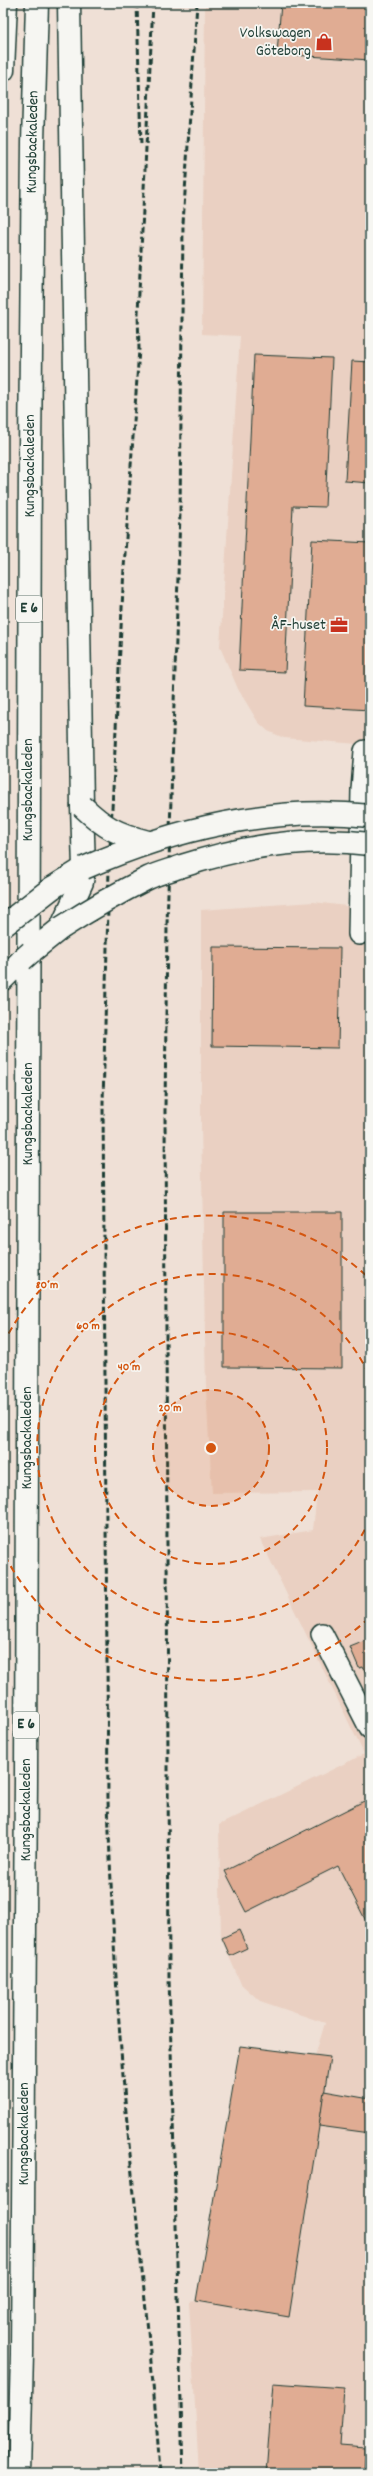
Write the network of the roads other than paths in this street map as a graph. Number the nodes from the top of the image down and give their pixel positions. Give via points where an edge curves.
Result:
1 (6, 3) edge
2 (37, 3) edge
3 (69, 3) edge
4 (3, 70) edge
5 (363, 750) edge
6 (82, 806) junction
7 (370, 816) edge
8 (148, 842) junction
9 (370, 844) edge
10 (84, 868) junction
11 (6, 921) edge
12 (61, 928) junction
13 (359, 934) dead end
14 (13, 960) edge
15 (3, 979) edge
16 (322, 1634) dead end
17 (370, 1728) edge
18 (19, 2473) edge

1 - 4 main road
2 - 18 main road, Kungsbackaleden / E 6 via 33,142 29,627 23,2225
3 - 6 main road
5 - 13 street
6 - 8 main road, bridge via 100,824
6 - 10 main road
7 - 8 main road, bridge via 299,815 251,819 178,833
8 - 10 main road, bridge
9 - 12 main road, bridge via 300,841 257,846 203,860 149,878 95,906
10 - 11 main road, bridge
10 - 12 main road via 82,882
12 - 14 main road, bridge
14 - 15 main road
16 - 17 street

